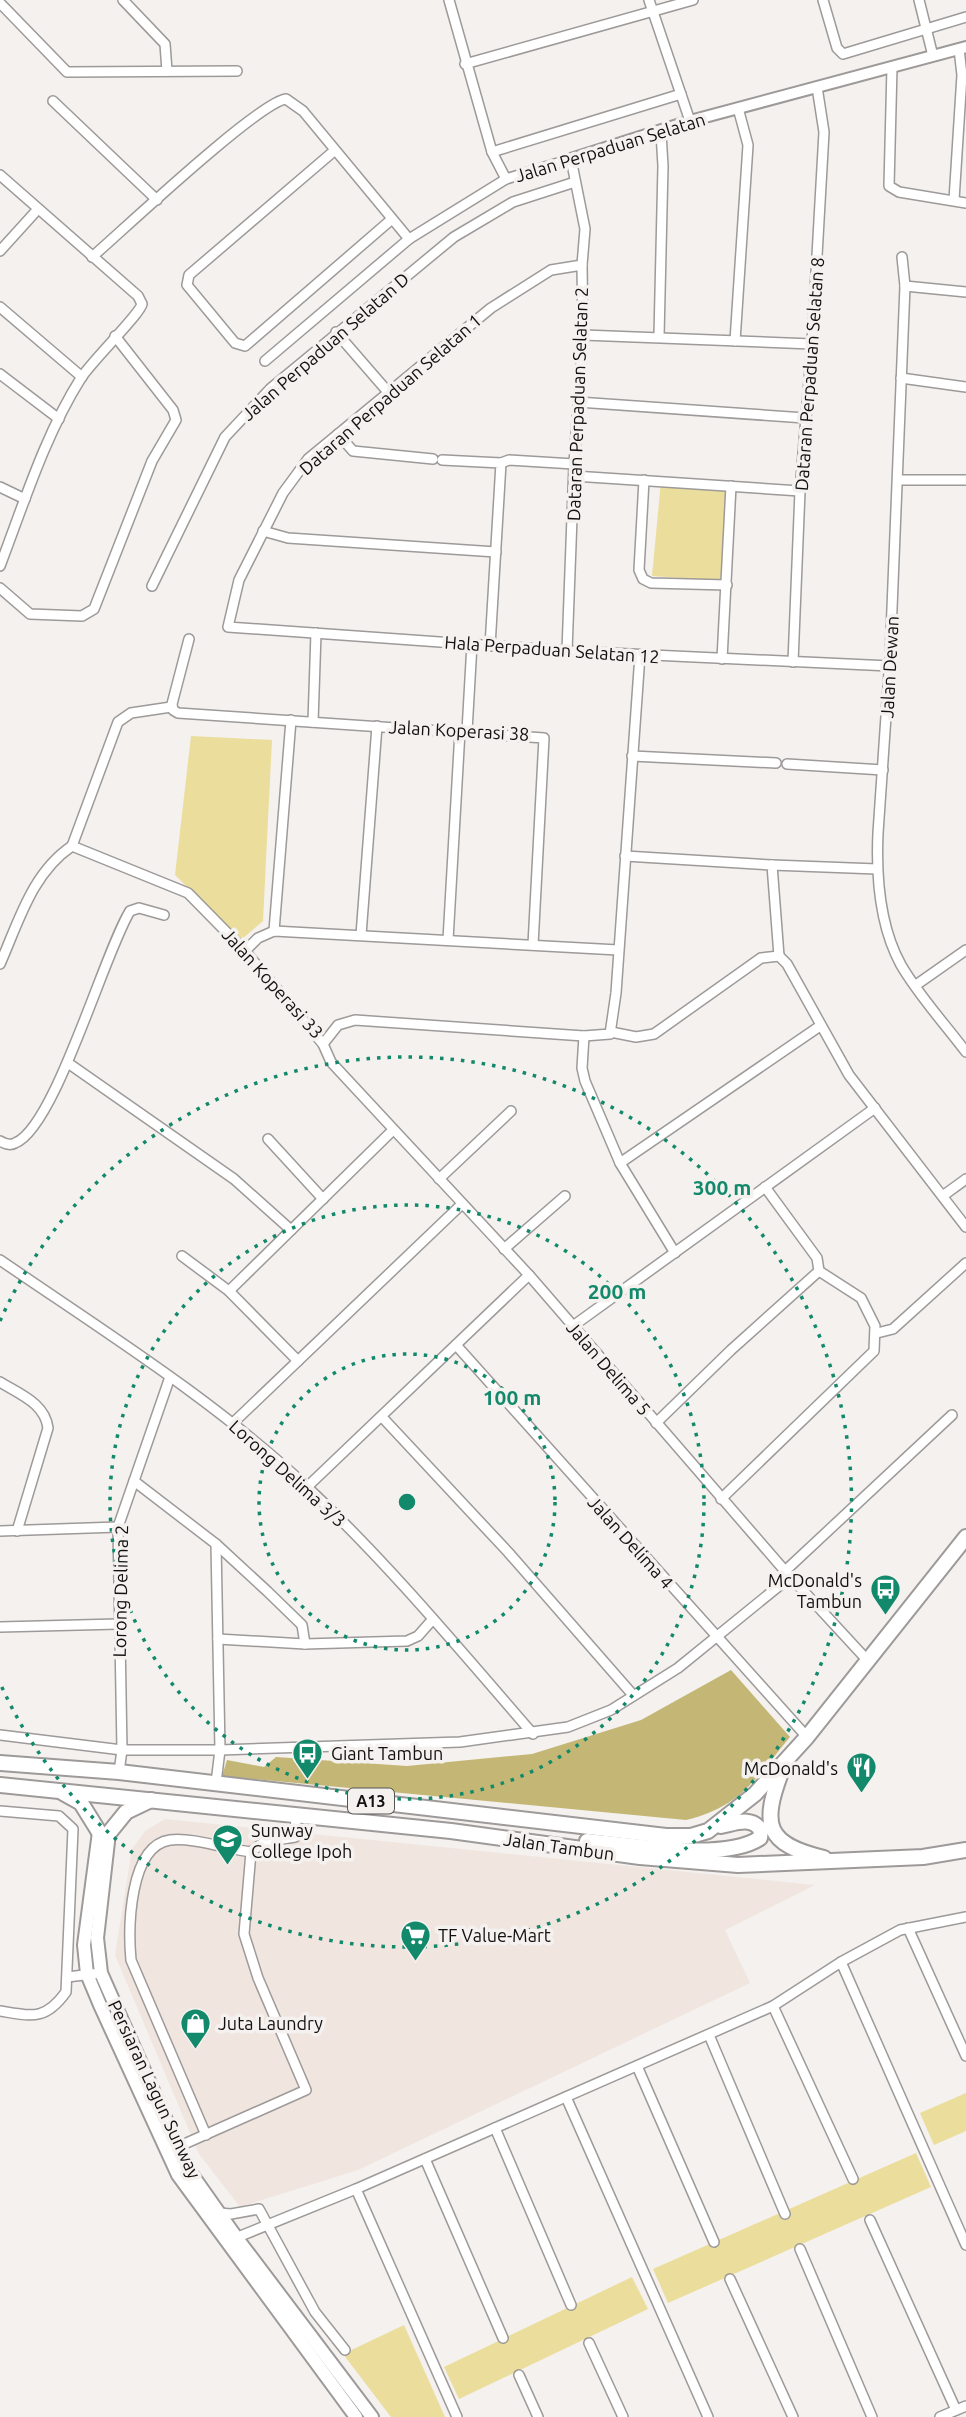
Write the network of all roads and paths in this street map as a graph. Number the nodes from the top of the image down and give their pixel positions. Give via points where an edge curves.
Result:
1 (122, 0) edge
2 (449, 0) edge
3 (649, 0) edge
4 (693, 0) edge
5 (823, 0) edge
6 (919, 0) edge
7 (0, 3) edge
8 (653, 13) junction
9 (966, 17) edge
10 (927, 29) junction
11 (963, 48) edge
12 (933, 56) junction
13 (465, 64) junction
14 (892, 67) junction
15 (167, 71) junction
16 (237, 71) dead end
17 (817, 87) junction
18 (681, 94) junction
19 (53, 101) dead end
20 (738, 108) junction
21 (690, 121) junction
22 (661, 133) junction
23 (334, 150) junction
24 (492, 152) junction
25 (571, 159) junction
26 (0, 176) edge
27 (506, 179) junction
28 (575, 182) junction
29 (157, 200) junction
30 (954, 201) junction
31 (966, 203) edge
32 (38, 209) junction
33 (392, 219) junction
34 (409, 239) junction
35 (0, 251) edge
36 (92, 257) junction
37 (902, 257) dead end
38 (582, 265) junction
39 (905, 286) junction
40 (966, 292) edge
41 (0, 307) edge
42 (336, 332) junction
43 (583, 335) junction
44 (659, 335) junction
45 (115, 336) junction
46 (735, 341) junction
47 (813, 344) junction
48 (265, 360) dead end
49 (0, 374) edge
50 (82, 377) junction
51 (901, 378) junction
52 (966, 387) edge
53 (388, 392) junction
54 (578, 402) junction
55 (806, 418) junction
56 (59, 419) junction
57 (338, 434) junction
58 (501, 463) junction
59 (574, 464) junction
60 (574, 476) junction
61 (644, 480) junction
62 (898, 480) junction
63 (966, 480) edge
64 (731, 486) junction
65 (0, 487) edge
66 (800, 491) junction
67 (25, 499) junction
68 (263, 531) junction
69 (496, 552) junction
70 (0, 566) edge
71 (727, 585) junction
72 (152, 586) dead end
73 (0, 589) edge
74 (229, 612) joint
75 (316, 633) junction
76 (189, 639) dead end
77 (472, 645) junction
78 (490, 646) junction
79 (567, 651) junction
80 (639, 655) junction
81 (722, 659) junction
82 (793, 662) junction
83 (890, 666) junction
84 (172, 707) junction
85 (291, 720) junction
86 (313, 722) junction
87 (377, 726) junction
88 (463, 731) junction
89 (632, 756) junction
90 (776, 763) dead end
91 (787, 764) dead end
92 (883, 770) junction
93 (72, 846) junction
94 (625, 856) junction
95 (772, 865) junction
96 (877, 869) junction
97 (164, 915) dead end
98 (274, 931) junction
99 (361, 935) junction
100 (448, 940) junction
101 (533, 945) junction
102 (618, 950) junction
103 (966, 950) edge
104 (245, 951) junction
105 (779, 956) junction
106 (0, 964) edge
107 (916, 985) junction
108 (820, 1026) junction
109 (611, 1032) junction
110 (584, 1036) junction
111 (324, 1044) junction
112 (966, 1052) edge
113 (68, 1063) junction
114 (875, 1108) junction
115 (511, 1111) dead end
116 (393, 1130) junction
117 (268, 1139) dead end
118 (0, 1141) edge
119 (620, 1163) junction
120 (439, 1179) junction
121 (966, 1179) edge
122 (765, 1187) junction
123 (944, 1195) junction
124 (565, 1196) dead end
125 (323, 1199) junction
126 (462, 1204) junction
127 (966, 1227) edge
128 (291, 1230) junction
129 (504, 1249) junction
130 (675, 1253) junction
131 (182, 1256) dead end
132 (0, 1260) edge
133 (966, 1263) edge
134 (819, 1271) junction
135 (528, 1275) junction
136 (229, 1291) junction
137 (573, 1326) junction
138 (877, 1333) junction
139 (456, 1345) junction
140 (299, 1362) junction
141 (170, 1377) junction
142 (0, 1382) edge
143 (952, 1415) dead end
144 (382, 1417) junction
145 (233, 1423) junction
146 (656, 1423) junction
147 (134, 1481) junction
148 (307, 1487) junction
149 (722, 1499) junction
150 (118, 1527) junction
151 (0, 1531) edge
152 (17, 1531) junction
153 (966, 1537) edge
154 (216, 1544) junction
155 (787, 1574) junction
156 (433, 1619) junction
157 (118, 1624) junction
158 (0, 1627) edge
159 (218, 1639) junction
160 (717, 1639) junction
161 (304, 1644) junction
162 (868, 1661) junction
163 (633, 1695) junction
164 (533, 1734) junction
165 (0, 1735) edge
166 (809, 1735) junction
167 (122, 1750) junction
168 (220, 1750) junction
169 (0, 1763) edge
170 (783, 1766) junction
171 (119, 1772) junction
172 (216, 1783) junction
173 (0, 1785) edge
174 (55, 1789) junction
175 (152, 1799) junction
176 (0, 1811) edge
177 (296, 1814) junction
178 (717, 1827) junction
179 (104, 1833) junction
180 (534, 1843) junction
181 (966, 1850) edge
182 (251, 1852) junction
183 (835, 1861) junction
184 (966, 1917) edge
185 (908, 1928) junction
186 (841, 1962) junction
187 (101, 1973) junction
188 (87, 1974) junction
189 (67, 1977) junction
190 (773, 2006) junction
191 (0, 2011) edge
192 (709, 2035) junction
193 (966, 2056) edge
194 (637, 2066) junction
195 (566, 2097) junction
196 (495, 2128) junction
197 (206, 2135) junction
198 (178, 2147) junction
199 (165, 2152) junction
200 (425, 2159) junction
201 (853, 2179) dead end
202 (356, 2189) junction
203 (219, 2213) junction
204 (785, 2214) dead end
205 (870, 2220) dead end
206 (270, 2223) junction
207 (231, 2241) junction
208 (714, 2242) dead end
209 (966, 2245) edge
210 (800, 2249) dead end
211 (730, 2279) dead end
212 (571, 2305) dead end
213 (503, 2338) dead end
214 (589, 2343) dead end
215 (345, 2350) dead end
216 (519, 2375) dead end
217 (966, 2406) edge
218 (956, 2410) junction
219 (356, 2417) edge
220 (372, 2417) edge
221 (457, 2417) edge
222 (538, 2417) edge
223 (623, 2417) edge
224 (708, 2417) edge
225 (793, 2417) edge
226 (872, 2417) edge
227 (940, 2417) edge

1 - 15 street via 165,44
2 - 13 street
3 - 8 street
4 - 8 street
5 - 10 street via 836,48 843,54
6 - 10 street
7 - 15 street via 67,72
8 - 13 street
8 - 18 street
9 - 10 street
10 - 12 street
11 - 12 street, Jalan Perpaduan Selatan
11 - 30 street
12 - 14 street, Jalan Perpaduan Selatan
13 - 24 street
14 - 17 street, Jalan Perpaduan Selatan
14 - 30 street via 888,183 899,192
15 - 16 street
17 - 20 street, Jalan Perpaduan Selatan
17 - 47 street, Dataran Perpaduan Selatan 8 via 824,132
18 - 21 street
18 - 24 street
19 - 29 street
20 - 21 street, Jalan Perpaduan Selatan
20 - 46 street via 748,145
21 - 22 street, Jalan Perpaduan Selatan
22 - 25 street, Jalan Perpaduan Selatan
22 - 44 street
23 - 29 street via 297,104 281,100 234,133
23 - 33 street
23 - 33 street via 189,275 187,285 240,346
24 - 27 street
25 - 27 street, Jalan Perpaduan Selatan
25 - 28 street, Dataran Perpaduan Selatan 2
26 - 32 street
27 - 34 street, Jalan Perpaduan Selatan
28 - 38 street, Dataran Perpaduan Selatan 2 via 585,218
28 - 42 street, Jalan Perpaduan Selatan D via 513,202 474,224
29 - 36 street
30 - 31 street
32 - 35 street
32 - 36 street
33 - 34 street
34 - 48 street, Jalan Perpaduan Selatan
36 - 45 street via 142,304 139,313
37 - 39 street, Jalan Dewan
38 - 43 street, Dataran Perpaduan Selatan 2
38 - 53 street, Dataran Perpaduan Selatan 1 via 551,270 491,308
39 - 40 street
39 - 51 street, Jalan Dewan
41 - 50 street
42 - 53 street
42 - 72 street, Jalan Perpaduan Selatan D via 270,389 225,437
43 - 44 street
43 - 54 street, Dataran Perpaduan Selatan 2
44 - 46 street
45 - 50 street
45 - 73 street via 176,420 152,461 92,612 82,616 30,614
46 - 47 street
47 - 55 street, Dataran Perpaduan Selatan 8
49 - 56 street
50 - 56 street
51 - 52 street
51 - 62 street, Jalan Dewan
53 - 57 street, Dataran Perpaduan Selatan 1
54 - 55 street
54 - 59 street, Dataran Perpaduan Selatan 2
55 - 66 street, Dataran Perpaduan Selatan 8
56 - 67 street
57 - 58 street via 353,451
57 - 68 street, Dataran Perpaduan Selatan 1 via 295,475
58 - 59 street
58 - 69 street
59 - 60 street, Dataran Perpaduan Selatan 2
60 - 61 street
60 - 79 street, Dataran Perpaduan Selatan 2
61 - 64 street
61 - 71 street via 639,570 643,579
62 - 63 street
62 - 83 street, Jalan Dewan
64 - 66 street
64 - 71 street
65 - 67 street
66 - 82 street, Dataran Perpaduan Selatan 8
67 - 70 street
68 - 69 street via 288,538
68 - 74 street, Dataran Perpaduan Selatan 1
69 - 78 street
71 - 81 street
74 - 75 street, Hala Perpaduan Selatan 12 via 228,627
75 - 77 street, Hala Perpaduan Selatan 12
75 - 86 street
76 - 84 street
77 - 78 street, Hala Perpaduan Selatan 12
77 - 88 street
78 - 79 street, Hala Perpaduan Selatan 12
79 - 80 street, Hala Perpaduan Selatan 12
80 - 81 street, Hala Perpaduan Selatan 12
80 - 89 street
81 - 82 street, Hala Perpaduan Selatan 12
82 - 83 street, Hala Perpaduan Selatan 12
83 - 92 street, Jalan Dewan
84 - 85 street, Jalan Koperasi 38 via 183,713
84 - 93 street via 131,713 118,722
85 - 86 street, Jalan Koperasi 38
85 - 98 street
86 - 87 street, Jalan Koperasi 38
87 - 88 street, Jalan Koperasi 38
87 - 99 street
88 - 100 street
88 - 101 street, Jalan Koperasi 38 via 539,735 546,740
89 - 90 street
89 - 94 street
91 - 92 street
92 - 96 street, Jalan Dewan
93 - 104 street, Jalan Koperasi 33 via 188,893
93 - 106 street via 41,874
94 - 95 street
94 - 102 street
95 - 96 street
95 - 105 street
96 - 107 street, Jalan Dewan via 890,937 901,965
97 - 113 street via 139,908 130,911
98 - 99 street
98 - 104 street
99 - 100 street
100 - 101 street
101 - 102 street
102 - 109 street
103 - 107 street
104 - 111 street, Jalan Koperasi 33
105 - 108 street
105 - 109 street, Jalan Koperasi 33 via 761,958 654,1034 636,1037
107 - 112 street, Jalan Dewan
108 - 114 street
108 - 119 street
109 - 110 street, Jalan Koperasi 33
110 - 111 street, Jalan Koperasi 33 via 360,1020 338,1025
110 - 119 street via 585,1082
111 - 116 street, Jalan Delima 5 via 331,1062
113 - 118 street via 28,1133 13,1144
113 - 128 street via 234,1179
114 - 122 street
114 - 123 street
115 - 120 street
116 - 120 street, Jalan Delima 5
116 - 125 street
117 - 125 street
119 - 130 street
120 - 126 street, Jalan Delima 5
121 - 123 street
122 - 130 street
122 - 134 street via 817,1258
123 - 127 street
124 - 129 street
125 - 128 street
126 - 129 street, Jalan Delima 5
126 - 140 street
128 - 136 street
129 - 135 street, Jalan Delima 5
130 - 137 street
131 - 136 street
132 - 141 street, Lorong Delima 3/3
133 - 138 street via 893,1329
134 - 138 street via 861,1298
134 - 146 street
135 - 137 street, Jalan Delima 5
135 - 139 street
136 - 140 street
137 - 146 street, Jalan Delima 5
138 - 149 street via 870,1357
139 - 144 street
139 - 160 street, Jalan Delima 4
140 - 145 street
141 - 145 street, Lorong Delima 3/3
141 - 147 street, Lorong Delima 2
142 - 152 street via 33,1402 48,1428
143 - 155 street
144 - 148 street
144 - 163 street
145 - 148 street, Lorong Delima 3/3
146 - 149 street, Jalan Delima 5
147 - 150 street, Lorong Delima 2
147 - 154 street
148 - 156 street, Lorong Delima 3/3
149 - 155 street, Jalan Delima 5
150 - 152 street
150 - 157 street, Lorong Delima 2
151 - 152 street
153 - 162 main road
154 - 159 street
154 - 161 street via 302,1625
155 - 160 street
155 - 162 street, Jalan Delima 5
156 - 161 street via 407,1642
156 - 164 street, Lorong Delima 3/3
157 - 158 street
157 - 167 street, Lorong Delima 2
159 - 161 street
159 - 168 street
160 - 163 street
160 - 166 street, Jalan Delima 4
162 - 166 main road
163 - 164 street via 595,1719
164 - 168 street via 460,1742
165 - 167 street
166 - 170 main road
167 - 168 street
167 - 171 street, Lorong Delima 2
168 - 172 street
169 - 171 main road, Jalan Tambun / A13
170 - 178 main road
170 - 183 main road via 769,1807 774,1830 789,1847
171 - 172 main road, Jalan Tambun / A13
172 - 178 main road, Jalan Tambun / A13 via 636,1833 691,1836
173 - 174 main road
174 - 175 main road, Jalan Tambun
174 - 179 main road via 81,1803
175 - 177 main road, Jalan Tambun / A13
175 - 179 main road via 126,1812
176 - 189 street via 59,1816 73,1829
177 - 180 main road, Jalan Tambun / A13
177 - 182 street via 295,1837 264,1842
178 - 180 main road, Jalan Tambun via 747,1821 757,1824 760,1838 734,1849 711,1851 575,1840
179 - 187 main road, Persiaran Lagun Sunway via 97,1938
179 - 188 main road, Persiaran Lagun Sunway via 84,1945
180 - 183 main road, Jalan Tambun / A13 via 738,1865
181 - 183 main road, Jalan Tambun / A13
182 - 197 street via 244,1934 306,2090
182 - 197 street via 170,1840 156,1844 138,1869 131,1960
184 - 185 street
185 - 186 street
185 - 193 street
186 - 190 street
186 - 209 street
187 - 188 street
187 - 198 main road, Persiaran Lagun Sunway
188 - 189 street
188 - 199 main road, Persiaran Lagun Sunway
189 - 191 street via 66,1992 54,2009 35,2016
190 - 192 street
190 - 201 street
192 - 194 street
192 - 204 street
194 - 195 street
194 - 208 street
195 - 196 street
195 - 224 street
196 - 200 street
196 - 212 street
197 - 198 street
198 - 199 street
198 - 203 main road, Persiaran Lagun Sunway
199 - 207 main road, Persiaran Lagun Sunway
200 - 202 street
200 - 213 street
202 - 206 street
202 - 221 street
203 - 206 street via 257,2207
203 - 207 main road, Persiaran Lagun Sunway
205 - 218 street
206 - 207 street
206 - 215 street via 315,2312
207 - 219 main road, Persiaran Lagun Sunway
207 - 220 main road, Persiaran Lagun Sunway
210 - 226 street
211 - 225 street
214 - 223 street
216 - 222 street
217 - 218 street
218 - 227 street

